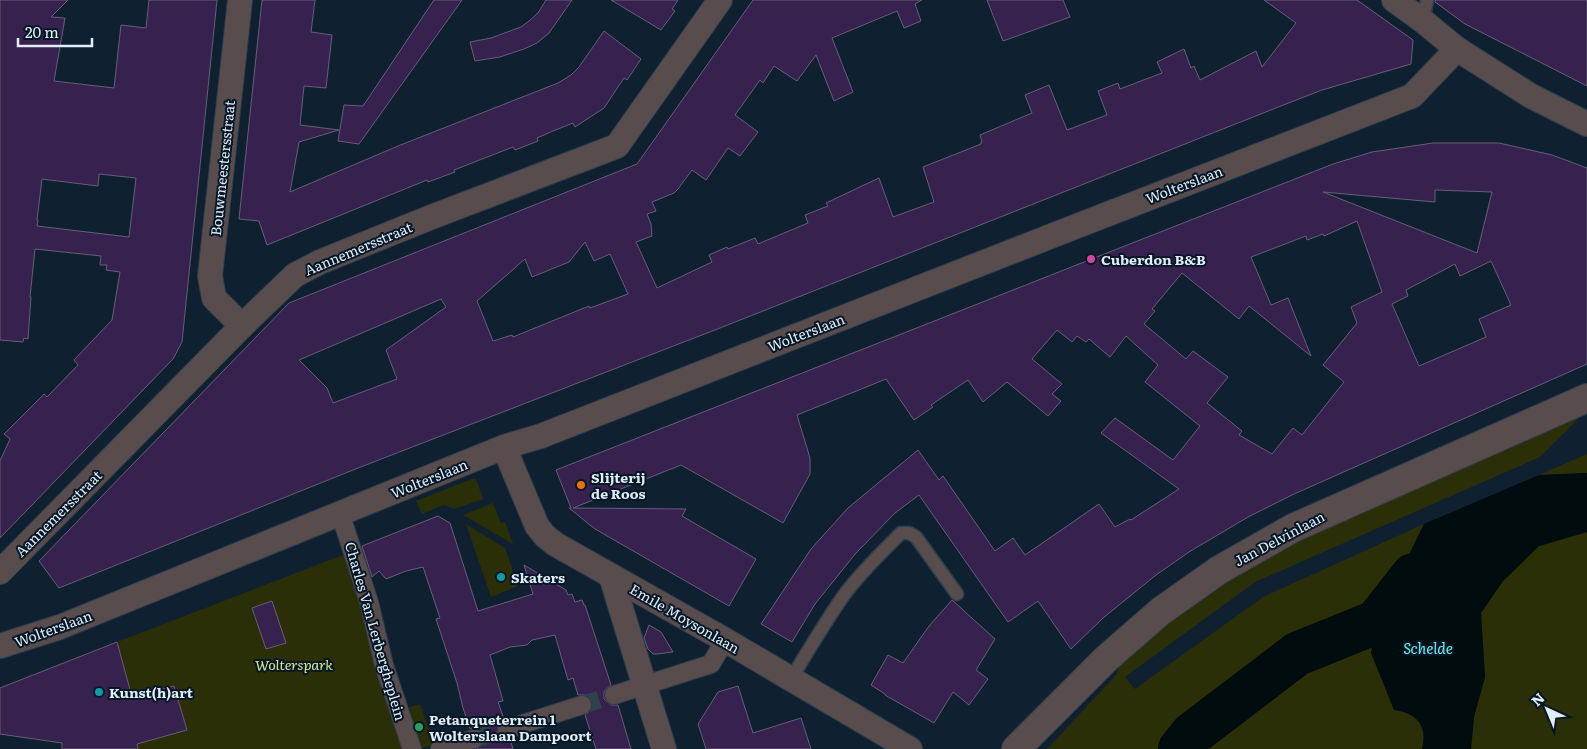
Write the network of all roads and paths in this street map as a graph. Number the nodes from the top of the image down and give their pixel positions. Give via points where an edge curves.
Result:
1 (240, 0) edge
2 (720, 0) edge
3 (1394, 0) edge
4 (1425, 10) edge
5 (1457, 49) junction
6 (1587, 124) edge
7 (242, 326) junction
8 (1587, 398) edge
9 (504, 448) junction
10 (340, 513) junction
11 (0, 572) edge
12 (611, 576) junction
13 (957, 594) dead end
14 (725, 640) junction
15 (0, 646) edge
16 (791, 679) junction
17 (644, 685) junction
18 (614, 695) tunnel mouth
19 (582, 705) tunnel mouth
20 (507, 729) tunnel mouth
21 (474, 739) tunnel mouth
22 (412, 749) edge
23 (440, 749) edge
24 (664, 749) edge
25 (910, 749) edge
26 (1016, 749) edge

1 - 7 street, Bouwmeestersstraat via 210,276 214,298
2 - 7 street, Aannemersstraat via 617,146 320,262 295,275
3 - 4 street
4 - 5 street
5 - 6 street via 1531,96
5 - 9 street, Wolterslaan via 1412,96 542,436
7 - 11 street, Aannemersstraat
8 - 26 street, Jan Delvinlaan via 1293,528 1219,570 1161,611 1107,658
9 - 10 street, Wolterslaan
9 - 12 street, Emile Moysonlaan via 537,526 545,536
10 - 15 street, Wolterslaan via 60,627
10 - 22 street, Charles Van Lerbergheplein
12 - 14 street, Emile Moysonlaan
12 - 17 street
13 - 16 lane via 916,538 909,533 901,533 874,559 845,595
14 - 16 street, Emile Moysonlaan
14 - 17 street via 711,664
16 - 25 street, Emile Moysonlaan
17 - 18 street
17 - 24 street
19 - 20 street
21 - 23 street

